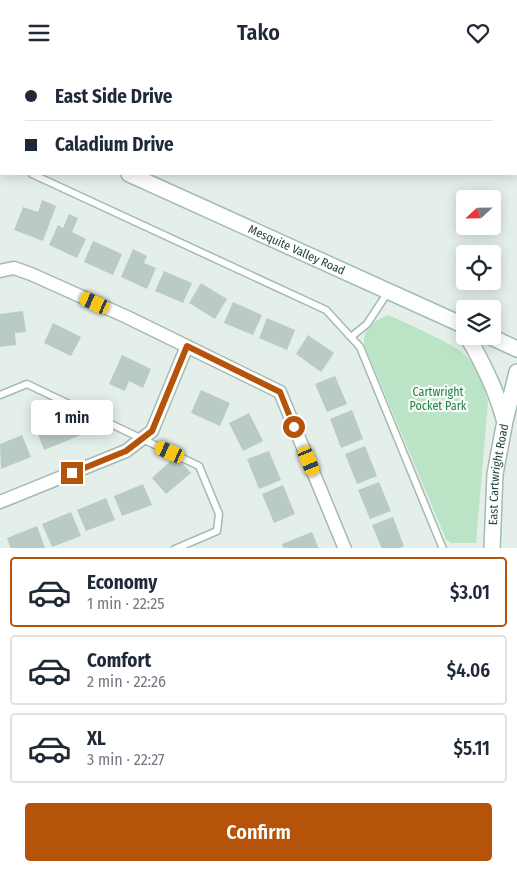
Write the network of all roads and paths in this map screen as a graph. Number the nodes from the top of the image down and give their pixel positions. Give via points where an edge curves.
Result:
1 (34, 175) edge
2 (130, 175) edge
3 (0, 271) edge
4 (389, 291) junction
5 (456, 326) edge
6 (350, 337) junction
7 (501, 342) edge
8 (472, 345) edge
9 (187, 346) junction
10 (517, 349) edge
11 (517, 372) edge
12 (0, 395) edge
13 (505, 421) junction
14 (141, 439) junction
15 (0, 502) edge
16 (177, 548) edge
17 (345, 548) edge
18 (443, 548) edge
19 (492, 548) edge

1 - 6 lane via 326,310
2 - 4 street, Mesquite Valley Road
3 - 9 street via 14,269 31,274
4 - 5 street, Mesquite Valley Road
4 - 6 lane via 367,325
6 - 18 lane via 360,347
7 - 10 street
8 - 13 street via 499,399
9 - 14 street via 152,431
9 - 17 street via 280,392
11 - 13 street, East Cartwright Road
12 - 14 lane via 28,384
13 - 19 street, East Cartwright Road via 495,473
14 - 15 street via 126,451
14 - 16 lane via 199,465 220,514 217,531

